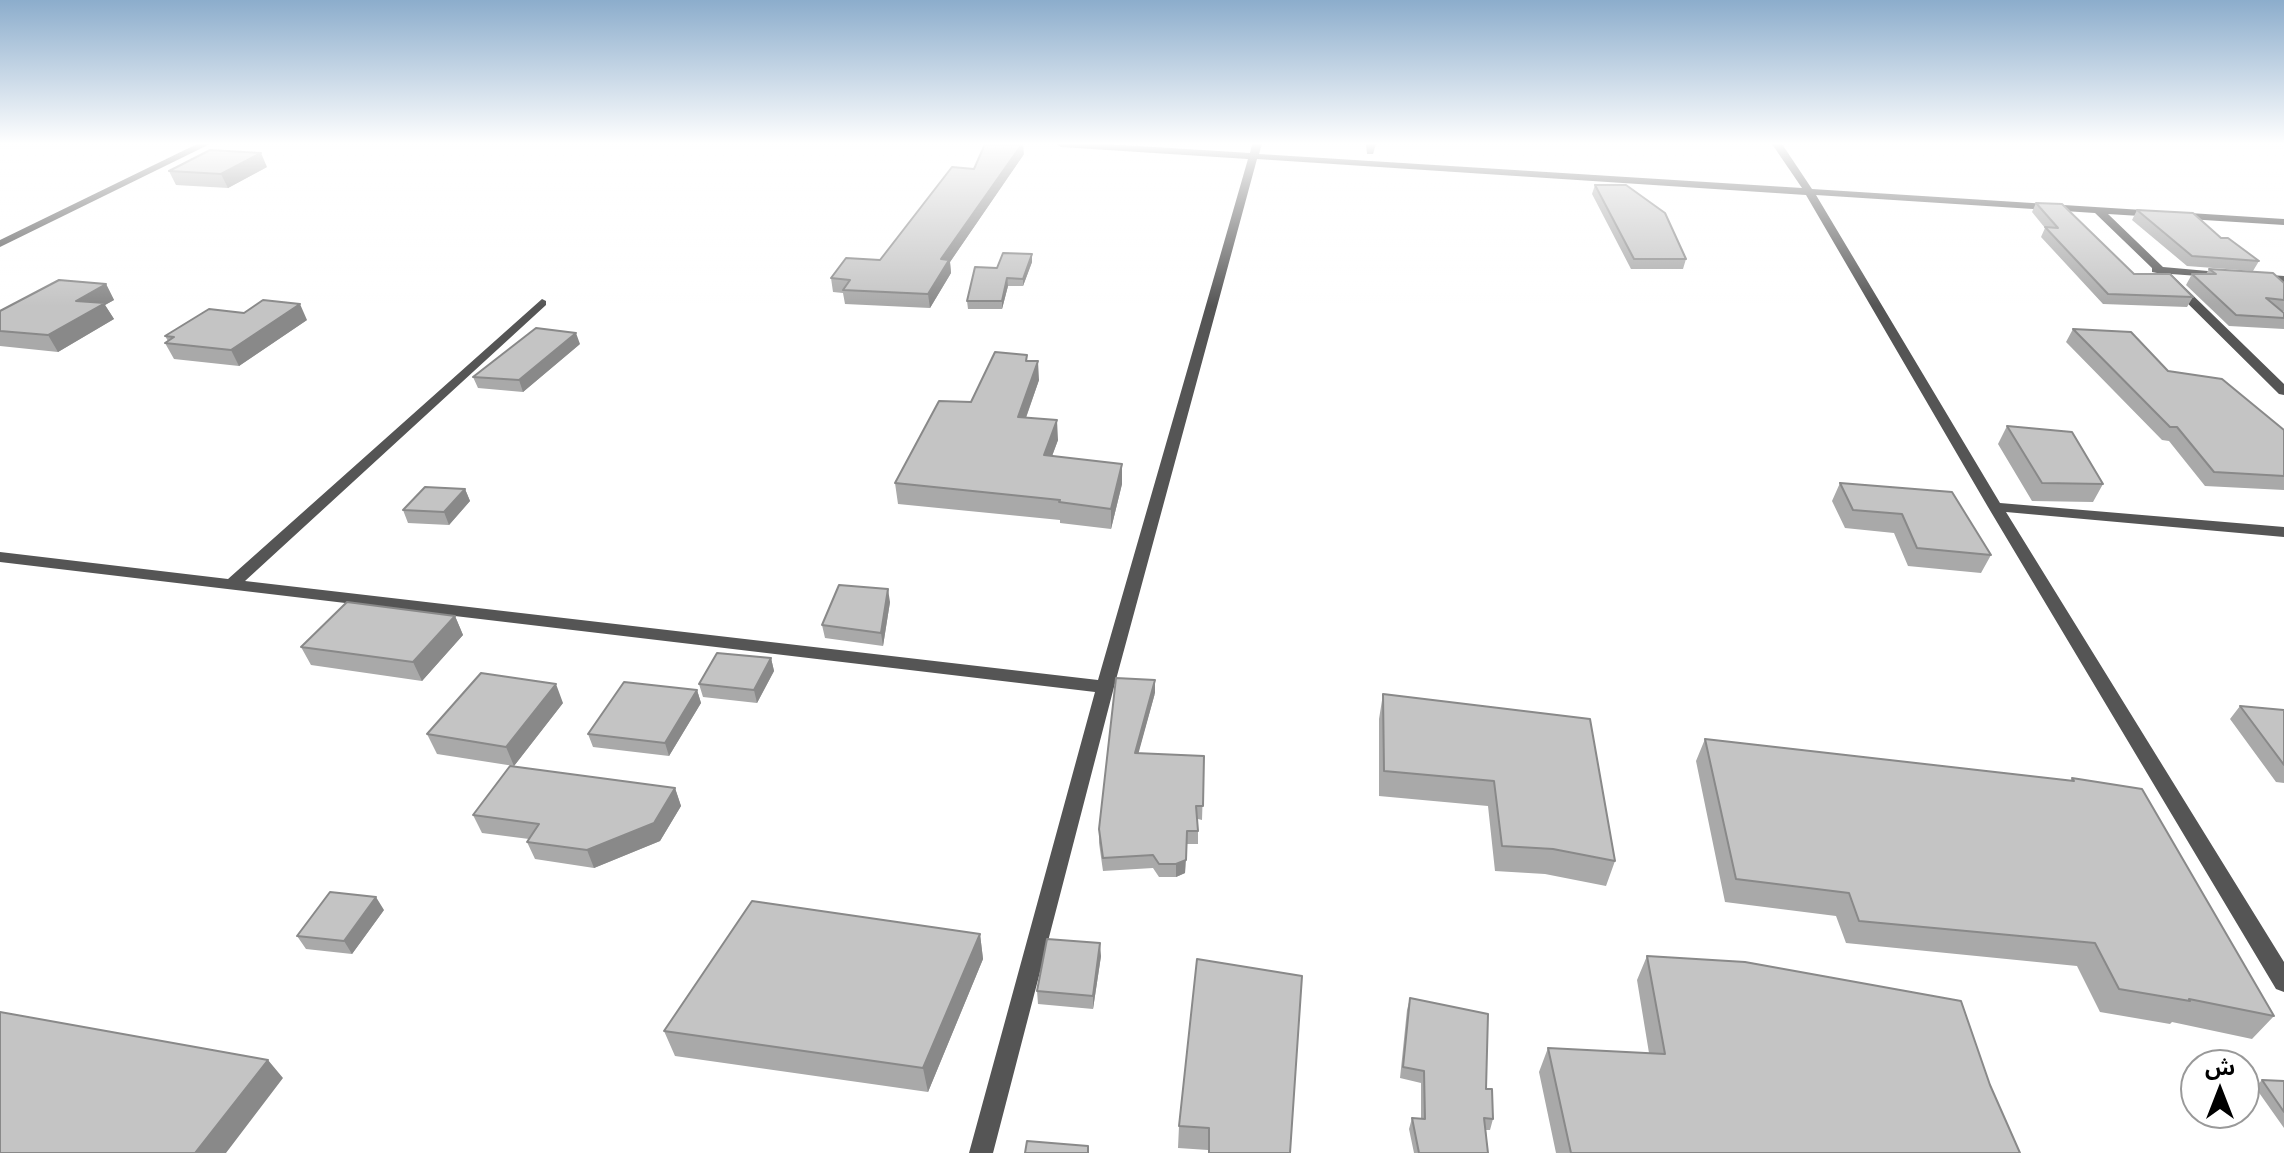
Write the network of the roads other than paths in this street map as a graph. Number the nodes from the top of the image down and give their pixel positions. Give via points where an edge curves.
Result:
1 (95, 198) edge
2 (1243, 198) edge
3 (1813, 198) edge
4 (1902, 198) edge
5 (2096, 208) junction
6 (2284, 222) edge
7 (0, 244) edge
8 (2156, 270) junction
9 (2284, 279) edge
10 (542, 303) dead end
11 (2284, 391) edge
12 (1995, 507) junction
13 (2284, 532) edge
14 (0, 557) edge
15 (233, 583) junction
16 (1105, 687) junction
17 (2284, 982) edge
18 (981, 1153) edge

1 - 7 street
2 - 16 street
3 - 12 street
4 - 5 street
5 - 6 street
5 - 8 street
8 - 9 street
8 - 11 street
10 - 15 street
12 - 13 street
12 - 17 street
14 - 15 street
15 - 16 street
16 - 18 street

